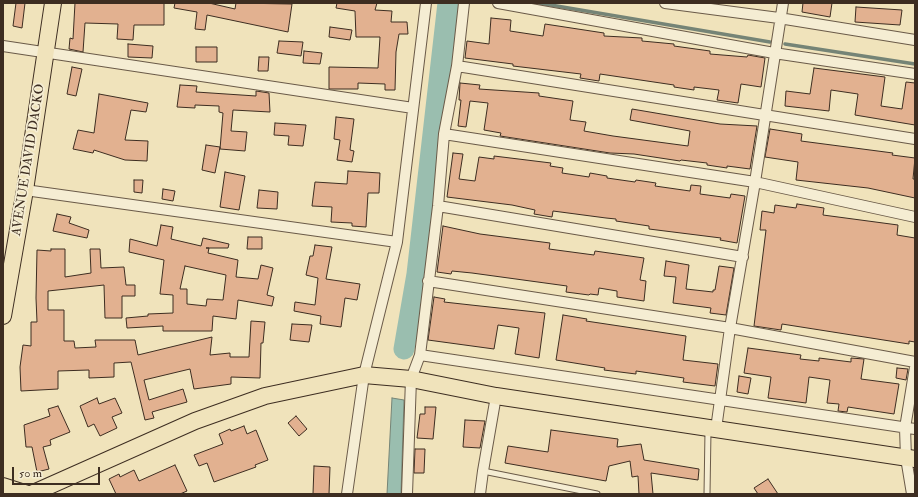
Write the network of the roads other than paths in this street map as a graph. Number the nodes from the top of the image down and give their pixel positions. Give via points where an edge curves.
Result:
1 (53, 3) edge
2 (426, 3) edge
3 (464, 3) edge
4 (498, 3) edge
5 (666, 3) edge
6 (782, 3) edge
7 (779, 18) junction
8 (915, 40) edge
9 (3, 46) edge
10 (45, 52) junction
11 (774, 53) junction
12 (457, 66) junction
13 (915, 74) edge
14 (413, 108) junction
15 (764, 116) junction
16 (444, 134) junction
17 (915, 139) edge
18 (755, 182) junction
19 (25, 190) junction
20 (438, 206) junction
21 (915, 217) edge
22 (397, 242) junction
23 (743, 257) junction
24 (428, 281) junction
25 (3, 316) edge
26 (730, 328) junction
27 (420, 355) junction
28 (915, 362) edge
29 (915, 367) edge
30 (364, 375) junction
31 (411, 379) junction
32 (496, 396) junction
33 (719, 399) junction
34 (712, 428) junction
35 (910, 429) edge
36 (910, 459) edge
37 (482, 471) junction
38 (3, 486) edge
39 (36, 493) edge
40 (347, 494) edge
41 (407, 494) edge
42 (480, 494) edge
43 (597, 494) edge
44 (707, 494) edge
45 (912, 494) edge

1 - 10 main road, AVENUE DAVID DACKO
2 - 14 street
3 - 12 street
4 - 11 street
5 - 7 street
6 - 7 street
7 - 8 street
7 - 11 street
9 - 10 street
10 - 14 street
10 - 19 main road, AVENUE DAVID DACKO
11 - 13 street
11 - 15 street
12 - 15 street
12 - 16 street
14 - 22 street
15 - 17 street
15 - 18 street
16 - 18 street
16 - 20 street
18 - 21 street
18 - 23 street
19 - 22 street
19 - 25 main road, AVENUE DAVID DACKO
20 - 23 street
20 - 24 street
22 - 30 street
23 - 26 street
24 - 26 street
24 - 27 street
26 - 28 street
26 - 33 street
27 - 31 street
27 - 33 street
29 - 35 street
30 - 31 main road
30 - 39 main road via 265,396 195,421
30 - 40 street
31 - 32 main road
31 - 41 street
32 - 34 main road
32 - 37 street
33 - 34 street
33 - 35 street
34 - 36 main road
34 - 44 lane
35 - 36 street
36 - 45 street
37 - 42 street
37 - 43 lane
38 - 39 main road

